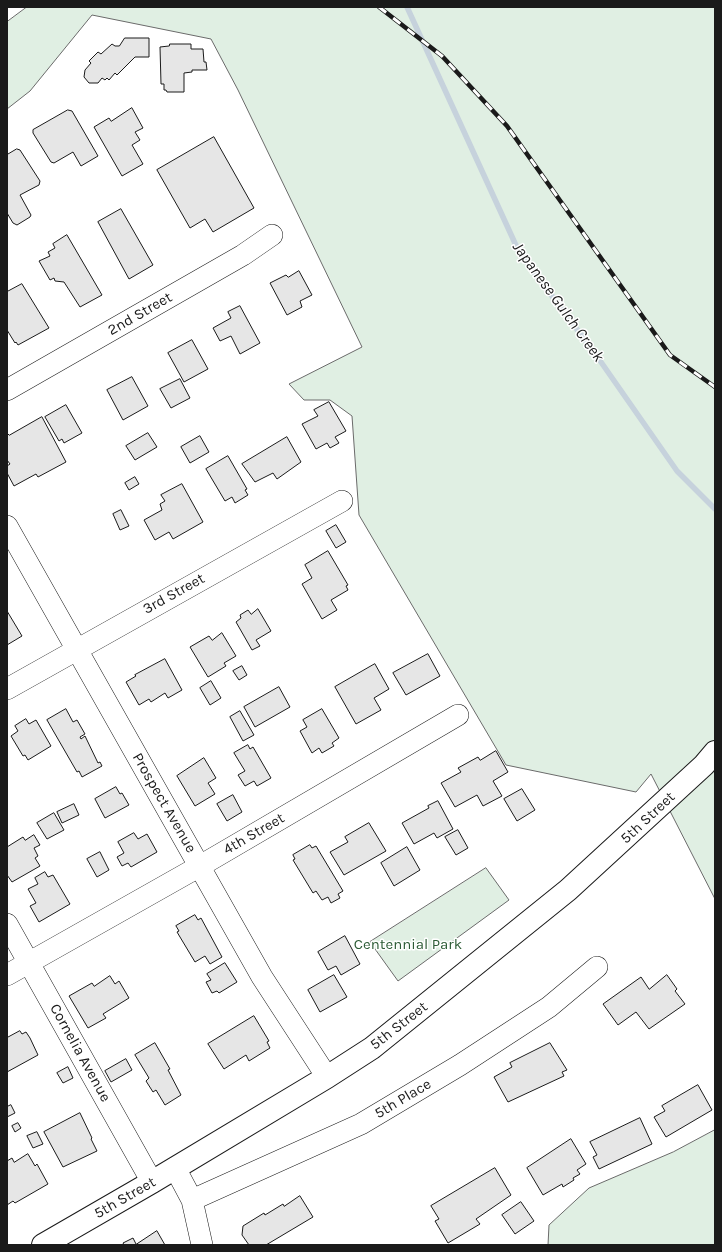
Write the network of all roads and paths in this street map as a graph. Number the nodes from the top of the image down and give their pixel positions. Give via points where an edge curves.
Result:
1 (272, 235) dead end
2 (7, 390) edge
3 (342, 501) dead end
4 (7, 526) edge
5 (77, 649) junction
6 (7, 688) edge
7 (458, 715) dead end
8 (715, 752) edge
9 (200, 866) junction
10 (7, 924) edge
11 (29, 963) junction
12 (597, 967) dead end
13 (7, 975) edge
14 (327, 1077) junction
15 (175, 1168) junction
16 (152, 1182) junction
17 (192, 1200) junction
18 (43, 1245) edge
19 (202, 1245) edge

1 - 2 street, 2nd Street via 243,255
3 - 5 street, 3rd Street
4 - 5 street, Prospect Avenue
5 - 6 street, 3rd Street
5 - 9 street, Prospect Avenue
7 - 9 street, 4th Street
8 - 14 main road, 5th Street via 694,775 568,890 372,1048
9 - 11 street, 4th Street
9 - 14 street, Prospect Avenue via 262,977
10 - 11 street, Cornelia Avenue
11 - 13 street, 4th Street
11 - 16 street, Cornelia Avenue
12 - 17 street, 5th Place via 549,1007 362,1124
14 - 15 main road, 5th Street
15 - 16 main road, 5th Street
15 - 17 street
16 - 18 main road, 5th Street
17 - 19 street

